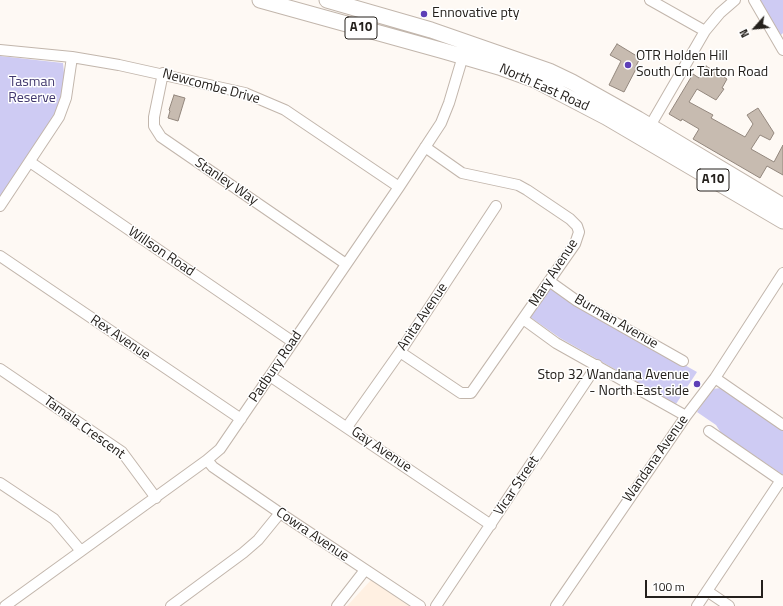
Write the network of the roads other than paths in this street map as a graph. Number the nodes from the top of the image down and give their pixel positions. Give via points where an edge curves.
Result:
1 (260, 0) edge
2 (650, 0) edge
3 (735, 0) edge
4 (754, 0) edge
5 (336, 1) edge
6 (431, 30) junction
7 (705, 31) junction
8 (482, 47) junction
9 (0, 50) edge
10 (783, 50) edge
11 (463, 56) junction
12 (72, 57) junction
13 (163, 73) junction
14 (647, 132) junction
15 (425, 147) junction
16 (30, 162) junction
17 (399, 187) junction
18 (0, 206) edge
19 (496, 206) dead end
20 (783, 206) edge
21 (783, 221) edge
22 (0, 256) edge
23 (346, 264) junction
24 (783, 273) edge
25 (549, 281) junction
26 (523, 320) junction
27 (293, 342) junction
28 (400, 352) junction
29 (683, 360) dead end
30 (597, 365) junction
31 (0, 369) edge
32 (270, 376) junction
33 (716, 378) junction
34 (686, 416) junction
35 (241, 419) junction
36 (783, 425) edge
37 (347, 427) junction
38 (709, 430) dead end
39 (207, 460) junction
40 (782, 481) edge
41 (0, 483) edge
42 (156, 498) junction
43 (280, 514) junction
44 (491, 525) junction
45 (81, 551) junction
46 (365, 570) junction
47 (707, 591) junction
48 (4, 606) edge
49 (171, 606) edge
50 (337, 606) edge
51 (420, 606) edge
52 (436, 606) edge
53 (556, 606) edge
54 (697, 606) edge
55 (729, 606) edge

1 - 11 highway, North East Road / A10
2 - 7 street
3 - 7 street
4 - 10 street
5 - 6 highway, North East Road / A10
6 - 8 highway, North East Road / A10
6 - 11 highway via 456,46
7 - 14 street
8 - 11 highway
8 - 14 highway, North East Road / A10 via 572,82
9 - 12 street, Newcombe Drive
11 - 14 highway, North East Road / A10 via 535,80
11 - 15 street, Padbury Road via 446,114
12 - 13 street, Newcombe Drive
12 - 16 street via 64,106
13 - 17 street, Newcombe Drive via 245,93 274,104
13 - 23 street, Stanley Way via 154,117 154,126 161,138
14 - 20 highway, North East Road / A10
14 - 21 highway, North East Road / A10
15 - 17 street, Padbury Road
15 - 25 street, Mary Avenue via 462,173 518,185 577,226 578,238
16 - 18 street
16 - 27 street, Willson Road
17 - 23 street, Padbury Road
19 - 28 street, Anita Avenue
22 - 35 street, Rex Avenue
23 - 27 street, Padbury Road
24 - 33 street, Wandana Avenue
25 - 26 street, Mary Avenue
25 - 29 street, Burman Avenue via 577,301
26 - 28 street, Mary Avenue via 471,393 461,393
26 - 30 street
27 - 32 street, Padbury Road
28 - 37 street, Anita Avenue
30 - 34 street
30 - 44 street, Vicar Street
31 - 42 street, Tamala Crescent via 122,452
32 - 35 street, Padbury Road
32 - 37 street, Gay Avenue
33 - 34 street, Wandana Avenue
33 - 36 street
34 - 53 street, Wandana Avenue
35 - 39 street, Padbury Road via 220,449
37 - 44 street, Gay Avenue
38 - 40 street
39 - 42 street, Padbury Road
39 - 43 street, Cowra Avenue via 213,467
40 - 47 street
41 - 45 street via 54,519
42 - 45 street, Padbury Road
43 - 46 street, Cowra Avenue
43 - 49 street via 243,553
44 - 52 street, Vicar Street
45 - 48 street, Padbury Road
46 - 50 street
46 - 51 street, Cowra Avenue
47 - 54 street
47 - 55 street

